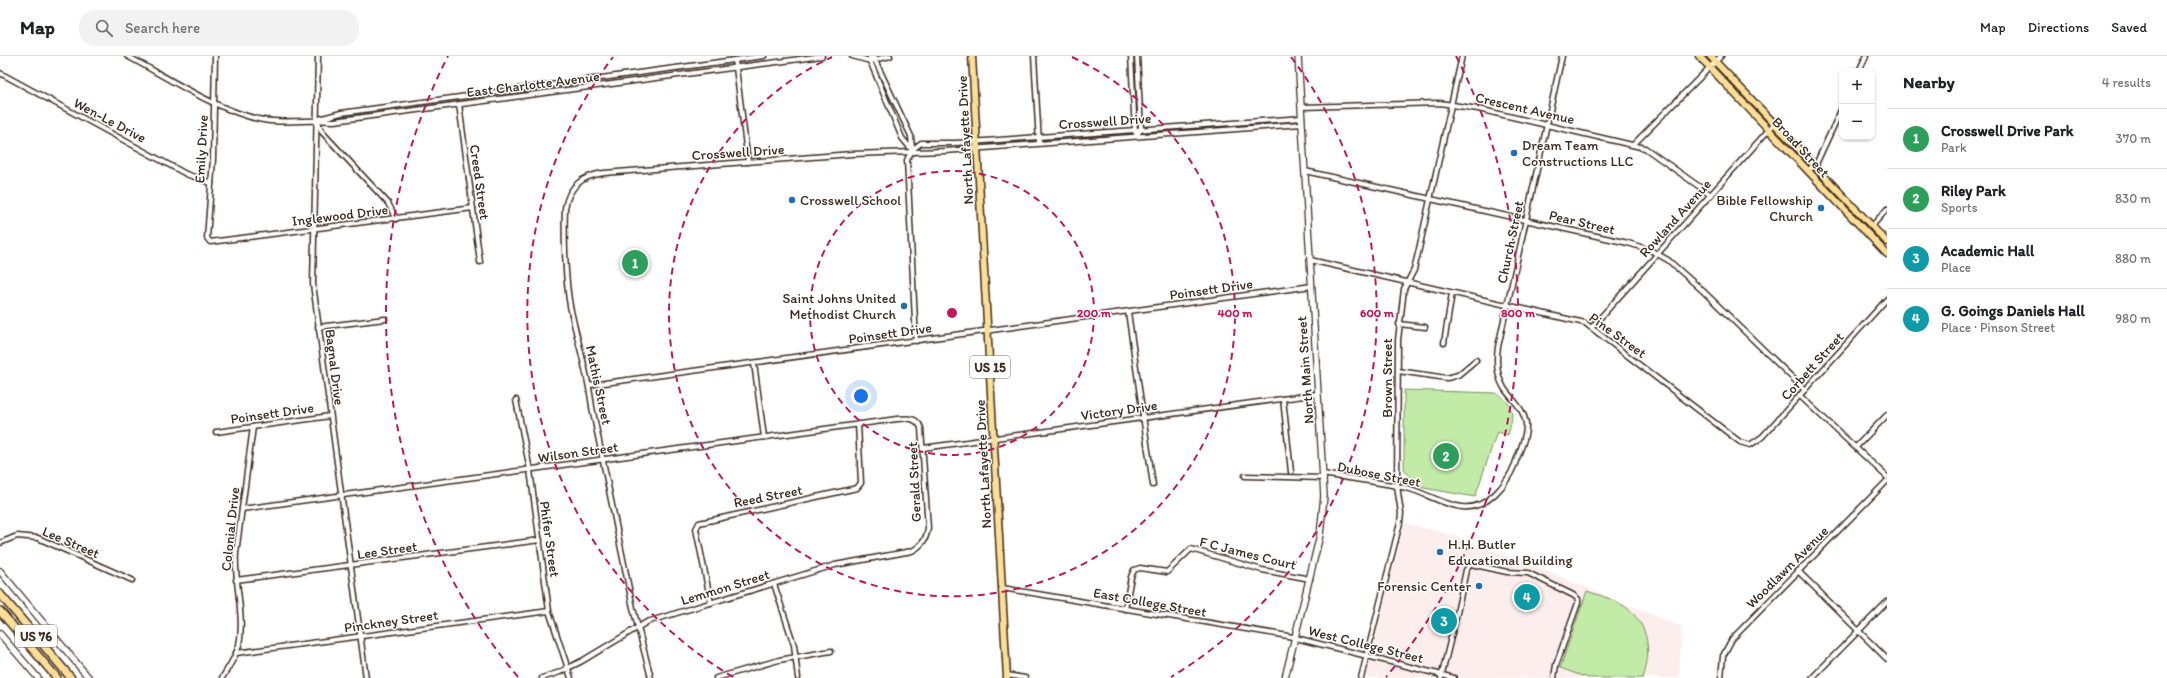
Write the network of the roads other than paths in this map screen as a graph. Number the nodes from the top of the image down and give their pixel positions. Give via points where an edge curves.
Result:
1 (127, 56) edge
2 (215, 56) edge
3 (318, 56) edge
4 (719, 56) edge
5 (764, 56) edge
6 (822, 56) edge
7 (852, 56) edge
8 (871, 56) edge
9 (890, 56) edge
10 (972, 56) edge
11 (1034, 56) edge
12 (1130, 56) edge
13 (1137, 56) edge
14 (1298, 56) edge
15 (1462, 56) edge
16 (1562, 56) edge
17 (1699, 56) edge
18 (1710, 56) edge
19 (1721, 56) edge
20 (1866, 56) edge
21 (735, 60) junction
22 (870, 61) junction
23 (876, 61) junction
24 (718, 62) junction
25 (1715, 62) junction
26 (736, 68) junction
27 (1710, 68) junction
28 (1860, 68) edge
29 (0, 73) edge
30 (214, 103) junction
31 (459, 104) junction
32 (1451, 104) junction
33 (1302, 108) junction
34 (1839, 115) edge
35 (317, 120) junction
36 (1302, 121) junction
37 (1548, 124) junction
38 (1774, 124) junction
39 (1134, 130) junction
40 (1141, 130) junction
41 (1769, 130) junction
42 (1039, 136) junction
43 (1136, 136) junction
44 (977, 141) junction
45 (1039, 143) junction
46 (1634, 144) junction
47 (978, 148) junction
48 (912, 150) junction
49 (748, 162) junction
50 (1814, 166) junction
51 (1306, 171) junction
52 (1808, 171) junction
53 (211, 183) junction
54 (572, 190) joint
55 (1711, 195) junction
56 (1430, 199) junction
57 (473, 208) junction
58 (1887, 209) edge
59 (396, 219) junction
60 (1526, 220) junction
61 (1872, 226) junction
62 (314, 229) junction
63 (210, 242) joint
64 (1887, 242) edge
65 (1658, 254) junction
66 (1887, 254) edge
67 (1310, 260) junction
68 (480, 262) dead end
69 (1408, 282) junction
70 (1312, 286) junction
71 (1452, 292) junction
72 (1887, 298) edge
73 (1508, 304) junction
74 (1128, 312) junction
75 (384, 319) dead end
76 (1399, 324) junction
77 (318, 327) junction
78 (1425, 327) dead end
79 (1592, 327) junction
80 (988, 331) junction
81 (916, 341) junction
82 (1444, 343) dead end
83 (1476, 360) dead end
84 (754, 363) junction
85 (1398, 371) junction
86 (590, 385) junction
87 (1804, 390) junction
88 (1318, 394) junction
89 (1800, 395) junction
90 (1283, 398) junction
91 (516, 400) dead end
92 (1887, 415) edge
93 (330, 416) junction
94 (1143, 417) junction
95 (917, 421) joint
96 (858, 424) junction
97 (253, 427) junction
98 (216, 432) dead end
99 (764, 437) junction
100 (994, 438) junction
101 (1750, 445) joint
102 (1856, 447) junction
103 (923, 448) junction
104 (603, 460) junction
105 (530, 470) junction
106 (1291, 472) dead end
107 (1245, 476) dead end
108 (1324, 476) junction
109 (1887, 477) edge
110 (1887, 481) edge
111 (1152, 485) dead end
112 (1397, 486) junction
113 (341, 495) junction
114 (1477, 504) joint
115 (242, 509) junction
116 (540, 540) junction
117 (924, 542) joint
118 (0, 543) edge
119 (351, 566) junction
120 (0, 571) edge
121 (1798, 571) junction
122 (1310, 579) junction
123 (132, 580) dead end
124 (236, 580) junction
125 (774, 584) junction
126 (1002, 588) junction
127 (0, 594) edge
128 (711, 602) junction
129 (1887, 602) edge
130 (1125, 609) junction
131 (0, 611) edge
132 (549, 611) junction
133 (638, 627) junction
134 (1858, 631) junction
135 (0, 634) edge
136 (361, 636) junction
137 (1295, 638) junction
138 (831, 651) dead end
139 (236, 653) junction
140 (796, 656) junction
141 (1367, 656) junction
142 (1887, 659) edge
143 (567, 669) junction
144 (727, 676) edge
145 (1007, 676) edge
146 (1441, 676) edge
147 (38, 678) edge
148 (57, 678) edge
149 (71, 678) edge
150 (90, 678) edge
151 (222, 678) edge
152 (366, 678) edge
153 (542, 678) edge
154 (571, 678) edge
155 (652, 678) edge
156 (716, 678) edge
157 (798, 678) edge
158 (1025, 678) edge
159 (1285, 678) edge
160 (1361, 678) edge
161 (1454, 678) edge
162 (1554, 678) edge
163 (1720, 678) edge
164 (1812, 678) edge

1 - 30 street, East Charlotte Avenue
2 - 30 street, Emily Drive
3 - 35 street, Bagnal Drive
4 - 24 street
5 - 21 street, East Charlotte Avenue
6 - 26 street, East Charlotte Avenue
7 - 22 street
8 - 22 street
8 - 23 street
9 - 23 street
10 - 44 main road, North Lafayette Drive / US 15
11 - 42 street
12 - 39 street
13 - 40 street
14 - 33 main road, North Main Street
15 - 32 street, Brown Street
16 - 37 street, Church Street
17 - 27 main road, Broad Street
18 - 25 main road, Broad Street
19 - 25 street
20 - 28 street
21 - 24 street, East Charlotte Avenue
21 - 26 street
22 - 23 street
22 - 48 street via 902,138
23 - 48 street via 911,136
24 - 35 street, East Charlotte Avenue via 341,113
25 - 27 street
25 - 38 main road, Broad Street
26 - 31 street, East Charlotte Avenue
26 - 49 street
27 - 41 main road, Broad Street
27 - 46 street
29 - 53 street, Wen-Le Drive via 186,174
30 - 35 street, East Charlotte Avenue via 262,120
30 - 53 street, Emily Drive
31 - 35 street, East Charlotte Avenue via 340,120
31 - 57 street, Creed Street
32 - 33 street, Crescent Avenue
32 - 37 street, Crescent Avenue
32 - 56 street, Brown Street
33 - 36 main road, North Main Street
34 - 50 street
35 - 59 street via 322,132 388,203
35 - 62 street, Bagnal Drive
36 - 40 street, Crosswell Drive
36 - 43 street, Crosswell Drive
36 - 51 main road, North Main Street
37 - 46 street, Crescent Avenue
37 - 60 street, Church Street
38 - 41 street, Rowland Avenue
38 - 50 main road, Broad Street
39 - 40 street, Crosswell Drive
39 - 42 street, Crosswell Drive
39 - 43 street
40 - 43 street
41 - 52 main road, Broad Street
41 - 55 street, Rowland Avenue
42 - 44 street, Crosswell Drive
42 - 45 street
43 - 45 street, Crosswell Drive
44 - 47 main road, North Lafayette Drive / US 15
44 - 48 street, Crosswell Drive via 922,143
45 - 47 street, Crosswell Drive
46 - 55 street, Crescent Avenue via 1655,154
47 - 48 street, Crosswell Drive
47 - 80 main road, North Lafayette Drive / US 15
48 - 49 street, Crosswell Drive
48 - 81 street via 908,160
49 - 54 street, Crosswell Drive via 593,174 582,179
50 - 52 street
50 - 61 main road, Broad Street
51 - 56 street, Pear Street
51 - 67 main road, North Main Street
52 - 66 main road, Broad Street
53 - 63 street, Emily Drive via 207,238
54 - 86 street, Mathis Street via 566,202 565,217 568,290 580,353
55 - 65 street, Rowland Avenue
56 - 60 street, Pear Street
56 - 69 street, Brown Street via 1414,270
57 - 59 street, Inglewood Drive
57 - 68 street, Creed Street
58 - 61 street
59 - 62 street, Inglewood Drive
60 - 65 street, Pear Street via 1628,243
60 - 73 street, Church Street
61 - 64 main road, Broad Street
62 - 63 street, Inglewood Drive
62 - 77 street, Bagnal Drive via 313,284
65 - 79 street, Rowland Avenue
65 - 87 street, Pear Street via 1689,278
67 - 69 street, Pine Street
67 - 70 main road, North Main Street
69 - 71 street, Pine Street
69 - 76 street, Brown Street via 1404,289
70 - 74 street, Poinsett Drive
70 - 88 main road, North Main Street
71 - 73 street, Pine Street
71 - 82 street
72 - 87 street, Corbett Street
73 - 79 street, Pine Street via 1579,321
73 - 114 street, Church Street via 1498,346 1497,366 1504,388 1524,415 1526,430 1510,477 1502,488
74 - 80 street, Poinsett Drive
74 - 94 street
75 - 77 street
76 - 78 street
76 - 85 street, Brown Street
77 - 93 street, Bagnal Drive
79 - 101 street, Pine Street via 1740,442
80 - 81 street, Poinsett Drive
80 - 100 main road, North Lafayette Drive / US 15
81 - 84 street, Poinsett Drive
83 - 85 street via 1458,375 1447,378
84 - 86 street, Poinsett Drive
84 - 99 street
85 - 112 street, Brown Street
86 - 104 street, Mathis Street
87 - 89 street, Corbett Street
88 - 90 street, Victory Drive
88 - 108 main road, North Main Street
89 - 101 street, Corbett Street via 1762,437
89 - 102 street
90 - 94 street, Victory Drive
90 - 106 street
91 - 105 street, Phifer Street
92 - 102 street
93 - 97 street, Poinsett Drive
93 - 113 street, Bagnal Drive
94 - 100 street, Victory Drive
94 - 111 street
95 - 96 street, Wilson Street via 908,418
95 - 103 street, Gerald Street via 921,428
96 - 99 street, Wilson Street
96 - 128 street, Reed Street via 861,482 855,490 698,523 696,528
97 - 98 street, Poinsett Drive
97 - 115 street, Colonial Drive
99 - 104 street, Wilson Street
100 - 103 street, Victory Drive
100 - 126 main road, North Lafayette Drive / US 15
102 - 109 street
103 - 117 street, Gerald Street via 928,528
104 - 105 street, Wilson Street
104 - 133 street, Mathis Street
105 - 113 street, Wilson Street
105 - 116 street, Phifer Street
107 - 108 street, Dubose Street
108 - 112 street, Dubose Street
108 - 122 main road, North Main Street via 1323,517
110 - 121 street, Woodlawn Avenue
112 - 114 street, Dubose Street via 1458,506
112 - 141 street, Brown Street via 1400,523
113 - 115 street, Wilson Street
113 - 119 street, Bagnal Drive
115 - 124 street, Colonial Drive via 236,553
116 - 119 street, Lee Street
116 - 132 street, Phifer Street
117 - 125 street, Lemmon Street via 912,551 842,563
118 - 123 street, Lee Street via 17,536 38,538
119 - 124 street, Lee Street
119 - 136 street, Bagnal Drive
120 - 150 main road
121 - 134 street
121 - 163 street, Woodlawn Avenue via 1729,644 1723,656
122 - 130 street, F C James Court via 1262,570 1191,549 1167,572 1140,568 1134,570
122 - 137 main road, North Main Street
124 - 139 street, Colonial Drive via 240,618
125 - 128 street, Lemmon Street
125 - 140 street
126 - 130 street, East College Street
126 - 145 main road, North Lafayette Drive / US 15
127 - 149 highway, US 76
128 - 133 street, Lemmon Street
129 - 134 street
130 - 137 street, East College Street
131 - 148 highway, US 76
132 - 136 street, Pinckney Street
132 - 143 street, Phifer Street
133 - 143 street, Lemmon Street
133 - 155 street, Mathis Street
134 - 142 street
134 - 164 street
135 - 147 main road
136 - 139 street, Pinckney Street
136 - 152 street, Bagnal Drive
137 - 141 street, West College Street
137 - 159 main road, North Main Street
138 - 140 street
139 - 151 street, Colonial Drive
140 - 144 street
140 - 157 street
141 - 146 street, West College Street
141 - 160 street, Brown Street
143 - 153 street, Lemmon Street
143 - 154 street, Phifer Street
144 - 156 street
145 - 158 street
146 - 161 street, West College Street
146 - 162 street via 1469,565 1528,573 1578,599

